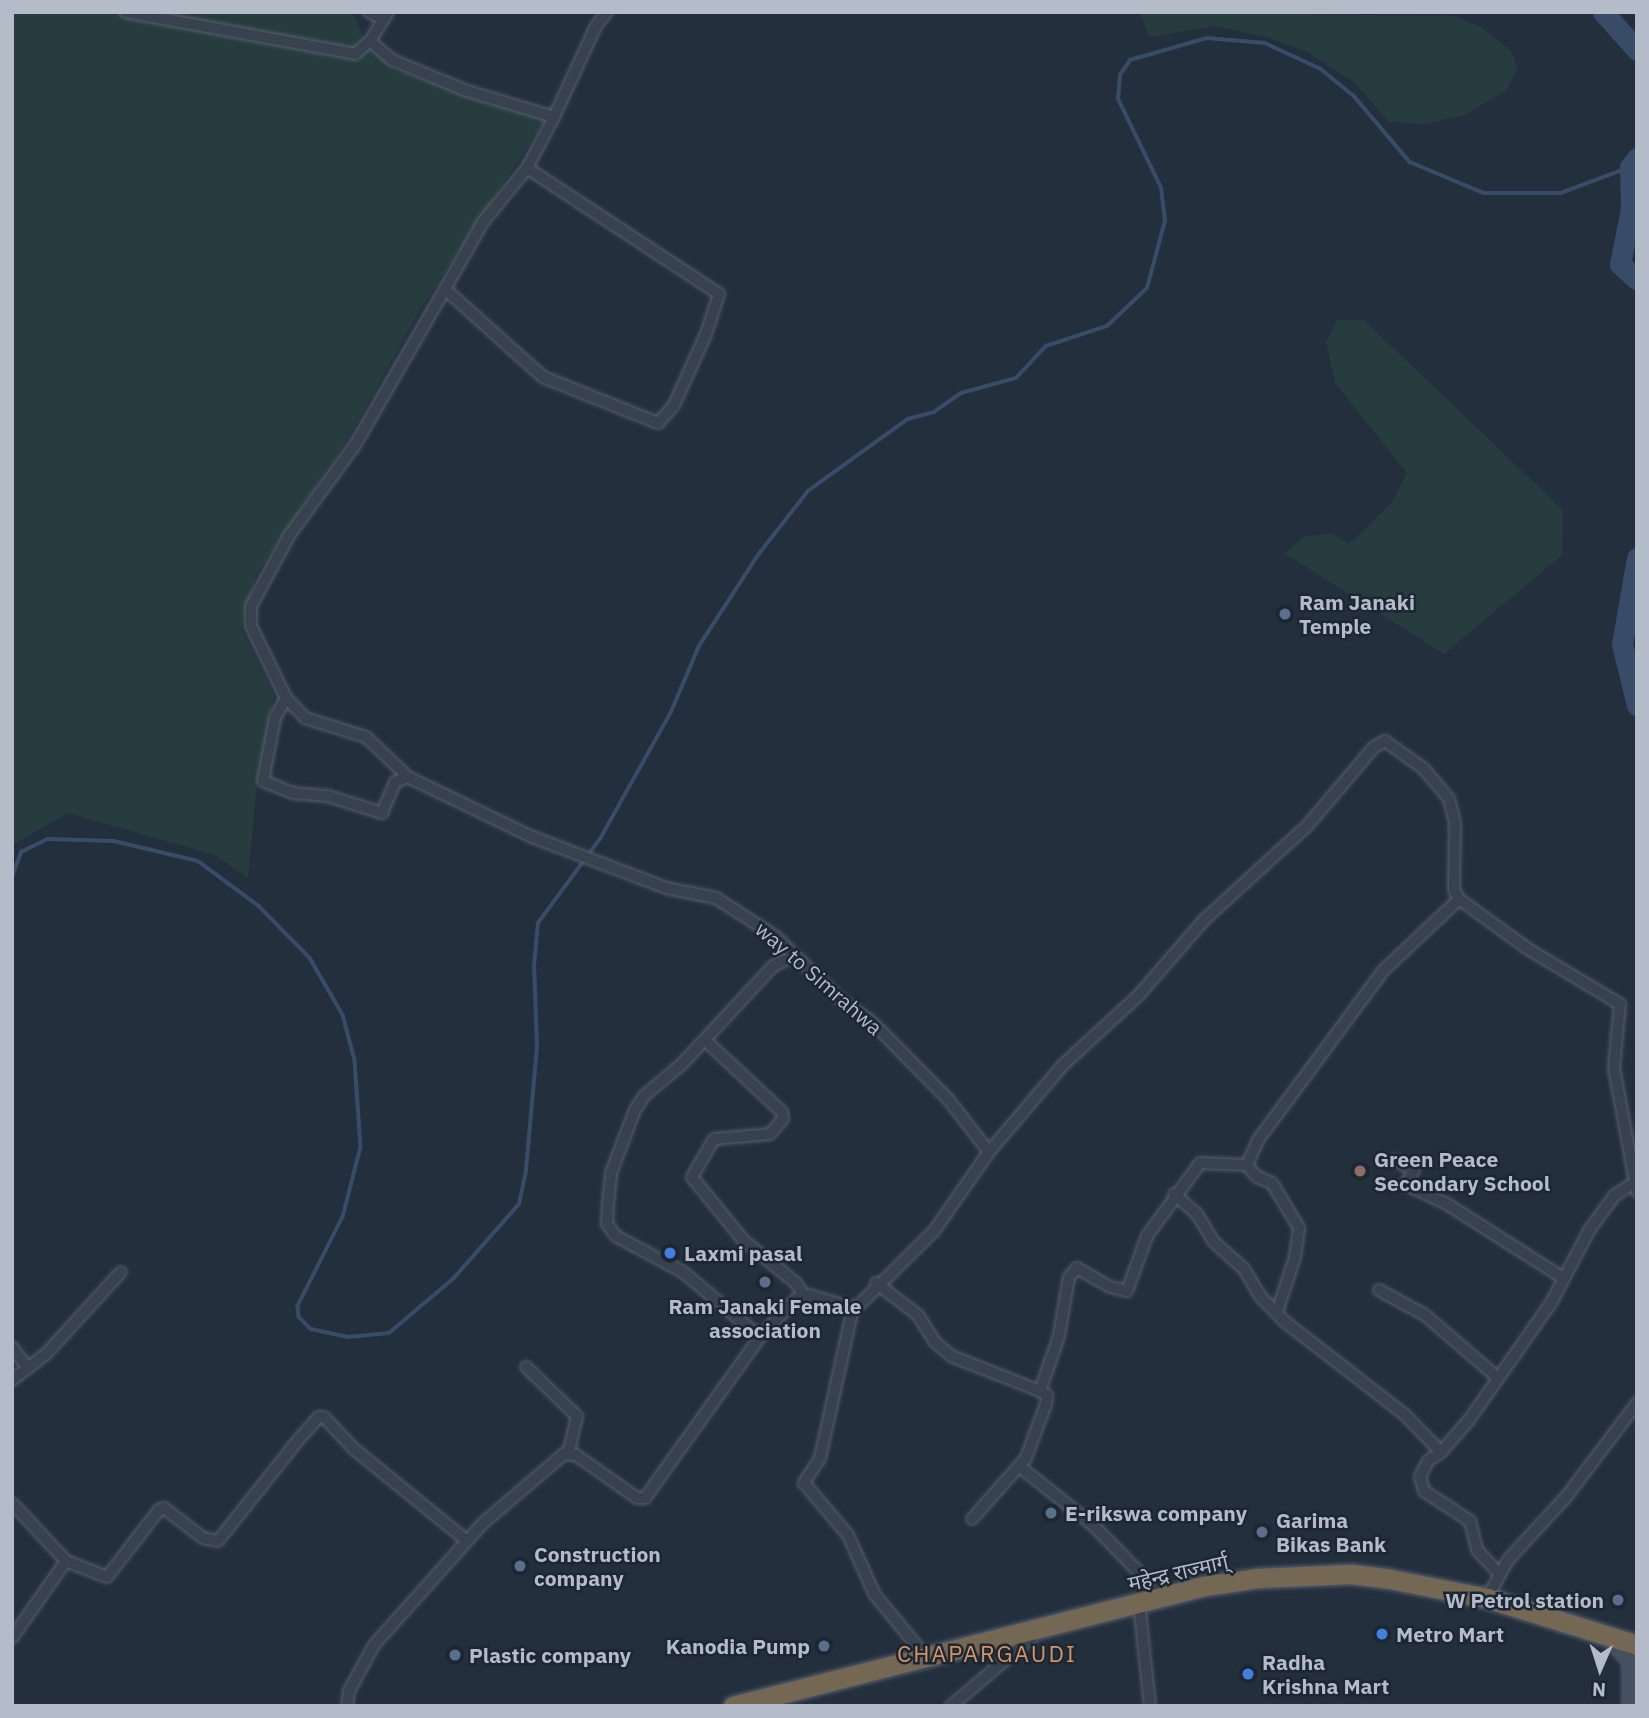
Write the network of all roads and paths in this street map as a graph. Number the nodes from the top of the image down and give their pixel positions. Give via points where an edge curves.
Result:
1 (125, 12) edge
2 (369, 12) edge
3 (607, 12) edge
4 (385, 16) edge
5 (370, 41) junction
6 (554, 117) junction
7 (527, 168) junction
8 (445, 289) junction
9 (286, 698) junction
10 (408, 777) junction
11 (1460, 899) junction
12 (794, 956) junction
13 (705, 1040) junction
14 (989, 1152) junction
15 (1395, 1160) dead end
16 (1247, 1165) junction
17 (1635, 1187) edge
18 (1174, 1194) junction
19 (121, 1272) dead end
20 (1563, 1278) junction
21 (876, 1283) junction
22 (1379, 1290) dead end
23 (804, 1296) junction
24 (853, 1307) junction
25 (1277, 1312) junction
26 (760, 1338) junction
27 (12, 1347) edge
28 (526, 1367) dead end
29 (29, 1368) junction
30 (1498, 1378) junction
31 (12, 1380) edge
32 (1040, 1391) junction
33 (1637, 1403) edge
34 (569, 1452) junction
35 (1441, 1452) junction
36 (1019, 1466) junction
37 (12, 1503) edge
38 (972, 1519) dead end
39 (466, 1540) junction
40 (66, 1561) junction
41 (1499, 1574) junction
42 (1163, 1597) junction
43 (1487, 1598) junction
44 (1139, 1603) junction
45 (1042, 1629) junction
46 (1609, 1636) junction
47 (12, 1637) edge
48 (1637, 1644) edge
49 (928, 1659) junction
50 (347, 1706) edge
51 (733, 1706) edge
52 (951, 1706) edge
53 (1150, 1706) edge
54 (1631, 1706) edge

1 - 5 street via 315,51 355,54
2 - 4 street
3 - 6 street via 596,26
4 - 5 street
5 - 6 street via 392,60 464,90
6 - 7 street
7 - 8 street via 483,222
7 - 8 street via 719,294 706,334 665,418 658,423 543,377
8 - 9 street via 355,445 290,534 251,606 251,626
9 - 10 street, way to Simrahwa via 305,718 366,737
9 - 10 street via 275,718 263,781 292,793 328,796 382,813 395,782
10 - 12 street, way to Simrahwa via 530,836 666,888 716,898 765,928
11 - 14 street via 1454,890 1455,823 1449,799 1424,769 1385,741 1374,747 1307,826 1204,920 1138,996 1064,1064
11 - 16 street via 1384,970 1258,1140
11 - 17 street via 1528,949 1620,1004 1615,1068
12 - 13 street via 773,966
12 - 14 street, way to Simrahwa via 901,1051 948,1099
13 - 23 street via 782,1112 783,1119 770,1135 714,1139 692,1177 743,1240 796,1283
13 - 26 street via 635,1110 611,1173 607,1223 616,1236 683,1272
14 - 21 street via 934,1231
15 - 20 street via 1414,1170 1406,1184 1447,1204
16 - 18 street via 1200,1163
16 - 25 street via 1257,1177 1272,1183 1299,1228 1296,1257
17 - 20 street via 1615,1195
18 - 25 street via 1197,1214 1213,1242 1244,1269 1260,1296
18 - 32 street via 1147,1236 1127,1292 1077,1268 1069,1277 1059,1336
19 - 29 street
20 - 30 street via 1551,1303
21 - 24 street
21 - 32 street via 918,1315 935,1342 951,1356
22 - 30 street via 1425,1315
23 - 24 street
23 - 26 street via 796,1298
24 - 49 street via 820,1458 804,1483 848,1535 875,1595
25 - 35 street via 1404,1414
26 - 34 street via 645,1498 637,1499
27 - 29 street
28 - 34 street via 577,1416
29 - 31 street
30 - 35 street
32 - 36 street via 1047,1395 1046,1404
33 - 41 street via 1566,1497
34 - 39 street
35 - 41 street via 1427,1461 1420,1477 1424,1491 1470,1521 1477,1550
36 - 38 street
36 - 42 street via 1093,1525
37 - 40 street
39 - 40 street via 354,1449 324,1417 318,1417 218,1541 203,1538 164,1508 145,1524 107,1577
39 - 50 street via 374,1645 349,1691
40 - 47 street
41 - 43 street
42 - 43 highway, महेन्द्र राज्मार्ग् via 1258,1578 1351,1574
42 - 44 highway, महेन्द्र राज्मार्ग्
43 - 46 highway, महेन्द्र राज्मार्ग्
44 - 45 highway, महेन्द्र राज्मार्ग्
44 - 53 street
45 - 49 highway, महेन्द्र राज्मार्ग्
45 - 52 street
46 - 48 highway, महेन्द्र राज्मार्ग्
46 - 54 street via 1631,1661
49 - 51 highway, महेन्द्र राज्मार्ग्

